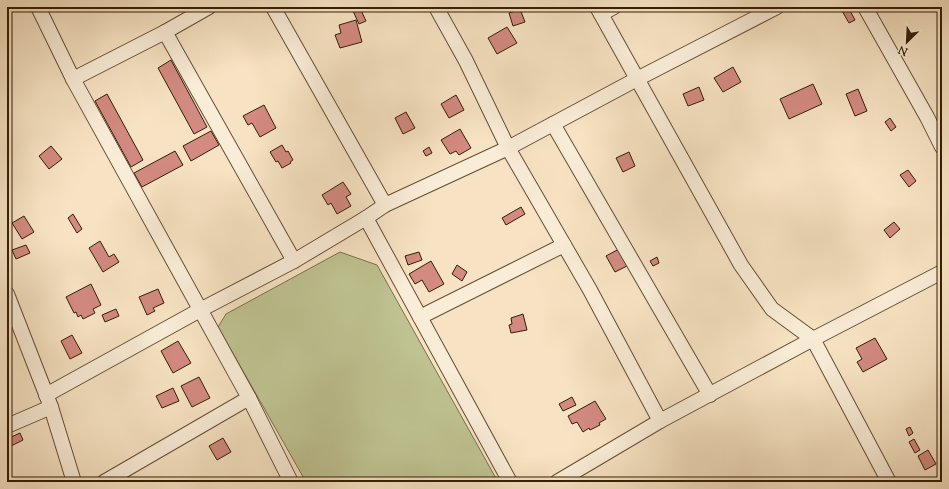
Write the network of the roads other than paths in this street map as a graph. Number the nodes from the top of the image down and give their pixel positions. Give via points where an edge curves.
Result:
1 (38, 7) edge
2 (209, 7) edge
3 (273, 7) edge
4 (436, 7) edge
5 (614, 7) edge
6 (777, 7) edge
7 (865, 7) edge
8 (599, 11) edge
9 (165, 32) junction
10 (73, 79) junction
11 (637, 79) junction
12 (553, 124) junction
13 (942, 147) edge
14 (508, 148) junction
15 (385, 205) junction
16 (366, 218) junction
17 (564, 245) junction
18 (294, 261) junction
19 (942, 272) edge
20 (7, 294) edge
21 (200, 310) junction
22 (420, 317) junction
23 (813, 339) junction
24 (710, 394) junction
25 (249, 398) junction
26 (48, 401) junction
27 (660, 421) junction
28 (7, 426) edge
29 (74, 482) edge
30 (104, 482) edge
31 (291, 482) edge
32 (510, 482) edge
33 (557, 482) edge
34 (889, 482) edge

1 - 10 street
2 - 9 street
3 - 15 street
4 - 14 street via 466,61
5 - 8 street
6 - 11 street
7 - 13 street
8 - 11 street
9 - 10 street
9 - 18 street
10 - 21 street
11 - 12 street
11 - 23 street via 741,265 772,309
12 - 14 street
12 - 24 street
14 - 15 street
14 - 17 street
15 - 16 street
16 - 18 street
16 - 22 street
17 - 22 street
17 - 27 street
18 - 21 street
19 - 23 street
20 - 26 street
21 - 25 street
21 - 26 street
22 - 32 street
23 - 24 street
23 - 34 street
24 - 27 street
25 - 30 street
25 - 31 street
26 - 28 street
26 - 29 street
27 - 33 street

